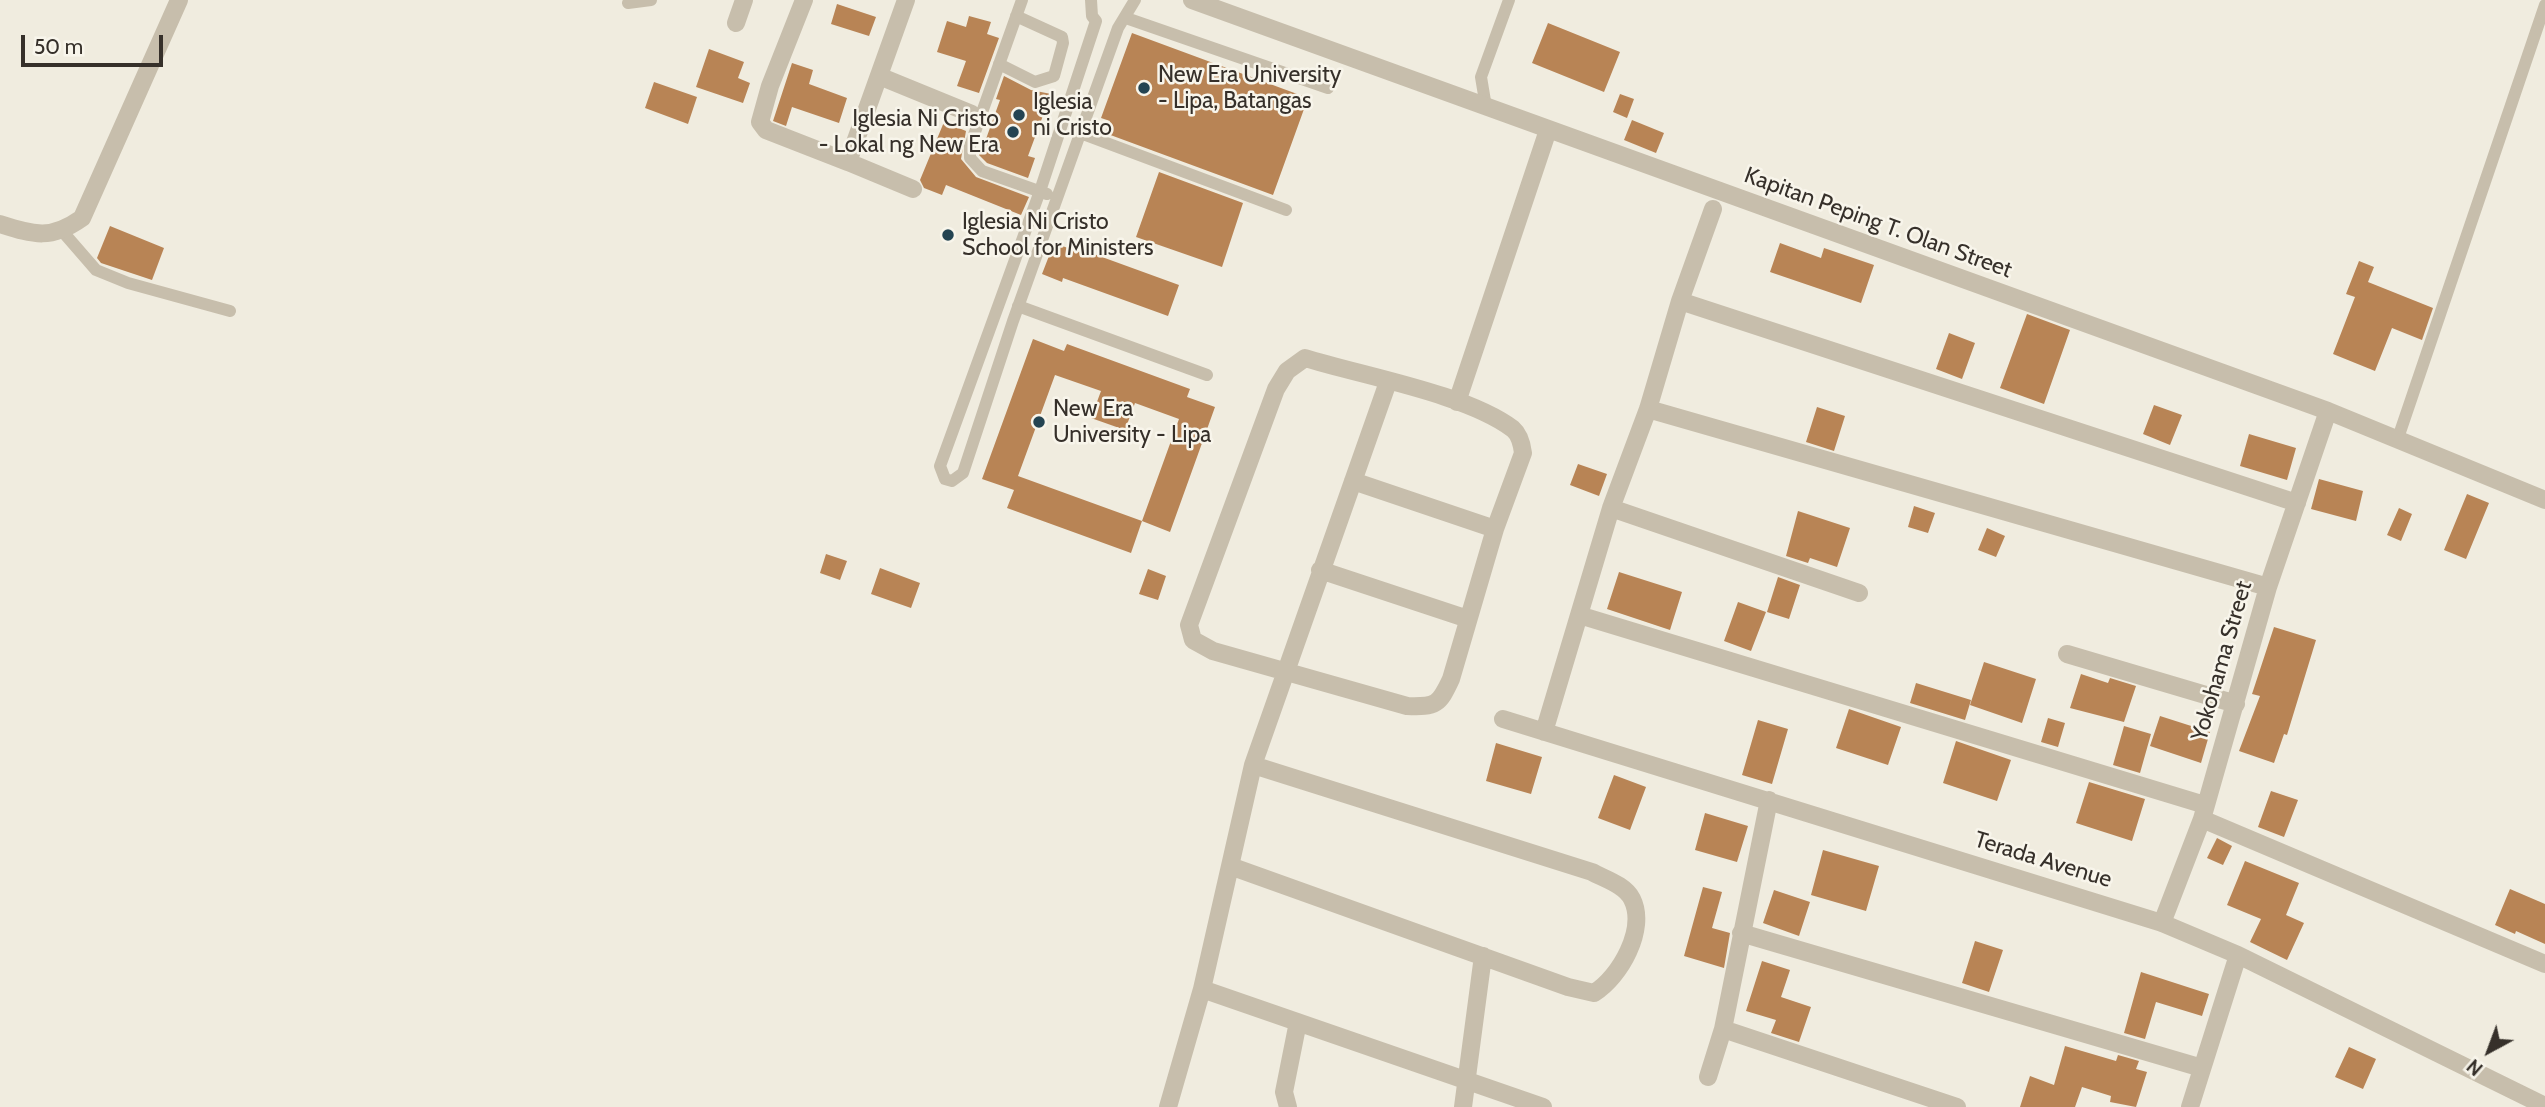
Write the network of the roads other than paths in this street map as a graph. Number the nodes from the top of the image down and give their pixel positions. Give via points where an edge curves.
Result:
1 (179, 0) edge
2 (651, 0) edge
3 (744, 0) edge
4 (804, 0) edge
5 (906, 0) edge
6 (1022, 0) edge
7 (1091, 0) edge
8 (1135, 0) edge
9 (1192, 0) edge
10 (1509, 0) edge
11 (628, 3) dead end
12 (2545, 5) edge
13 (1016, 16) junction
14 (1097, 21) junction
15 (736, 23) dead end
16 (1122, 23) junction
17 (999, 64) junction
18 (879, 76) junction
19 (1328, 88) dead end
20 (1486, 107) junction
21 (972, 114) dead end
22 (1548, 130) junction
23 (1080, 133) junction
24 (848, 162) junction
25 (914, 188) dead end
26 (1040, 191) junction
27 (1057, 198) junction
28 (1713, 209) dead end
29 (1286, 210) dead end
30 (0, 224) edge
31 (62, 232) junction
32 (1680, 301) junction
33 (1018, 306) junction
34 (230, 311) dead end
35 (995, 316) junction
36 (1013, 321) junction
37 (1207, 375) dead end
38 (1388, 382) junction
39 (1457, 402) junction
40 (1648, 409) junction
41 (2328, 411) junction
42 (2398, 438) junction
43 (1353, 481) junction
44 (2545, 500) edge
45 (2297, 503) junction
46 (1611, 508) junction
47 (1495, 528) junction
48 (1320, 570) junction
49 (2268, 587) junction
50 (1859, 593) dead end
51 (1579, 615) junction
52 (1468, 619) junction
53 (2067, 654) dead end
54 (1283, 670) junction
55 (2236, 704) junction
56 (1503, 719) dead end
57 (1544, 732) junction
58 (1252, 765) junction
59 (1769, 800) junction
60 (2203, 812) junction
61 (1230, 866) junction
62 (2162, 923) junction
63 (1741, 933) junction
64 (2238, 955) junction
65 (1483, 956) junction
66 (2545, 964) edge
67 (1202, 989) junction
68 (1298, 1022) junction
69 (1723, 1029) junction
70 (2202, 1068) junction
71 (1708, 1077) dead end
72 (1466, 1080) junction
73 (2545, 1106) edge
74 (1168, 1107) edge
75 (1288, 1107) edge
76 (1463, 1107) edge
77 (1543, 1107) edge
78 (1957, 1107) edge
79 (2190, 1107) edge

1 - 31 street via 82,218
2 - 11 lane
3 - 15 street
4 - 24 street via 769,86 760,122 766,130
5 - 18 street
6 - 13 lane
7 - 14 lane
8 - 16 lane
9 - 20 street, Kapitan Peping T. Olan Street
10 - 20 lane via 1481,77
12 - 42 lane
13 - 17 lane
13 - 17 lane via 1062,37 1054,76 1035,82
14 - 16 lane
14 - 26 lane
16 - 19 lane
16 - 23 lane
17 - 26 lane via 970,146 970,158 982,171
18 - 21 street
18 - 24 street
20 - 22 street, Kapitan Peping T. Olan Street
22 - 39 street
22 - 41 street, Kapitan Peping T. Olan Street
23 - 27 lane
23 - 29 lane
24 - 25 street
26 - 27 lane
26 - 35 lane
27 - 33 lane
28 - 32 street
30 - 31 street via 28,233
31 - 34 lane via 96,270
32 - 40 street
32 - 45 street
33 - 36 lane
33 - 37 lane
35 - 36 lane
35 - 36 lane via 940,466 941,475 952,481 964,473
38 - 39 street
38 - 43 street
38 - 54 street via 1306,358 1287,370 1189,625 1193,640 1213,651
39 - 47 street via 1516,430 1522,443 1523,453
40 - 46 street
40 - 49 street
41 - 42 street, Kapitan Peping T. Olan Street
41 - 45 street, Yokohama Street
42 - 44 street, Kapitan Peping T. Olan Street
43 - 47 street
43 - 48 street
45 - 49 street, Yokohama Street
46 - 50 street
46 - 51 street
47 - 52 street
48 - 52 street
48 - 54 street
49 - 55 street, Yokohama Street
51 - 57 street
51 - 60 street
52 - 54 street via 1451,679 1440,701 1428,707 1408,706
53 - 55 street
54 - 58 street
55 - 60 street, Yokohama Street
56 - 57 street, Terada Avenue
57 - 59 street, Terada Avenue
58 - 61 street
58 - 65 street via 1592,872 1631,897 1638,918 1623,961 1609,984 1594,993
59 - 62 street, Terada Avenue
59 - 63 street
60 - 62 street, Yokohama Street
60 - 66 street
61 - 65 street
61 - 67 street
62 - 64 street, Terada Avenue
63 - 69 street
63 - 70 street
64 - 70 street
64 - 73 street, Terada Avenue
65 - 72 street
67 - 68 street
67 - 74 street
68 - 72 street
68 - 75 street via 1284,1092
69 - 71 street
69 - 78 street
70 - 79 street
72 - 76 street
72 - 77 street

